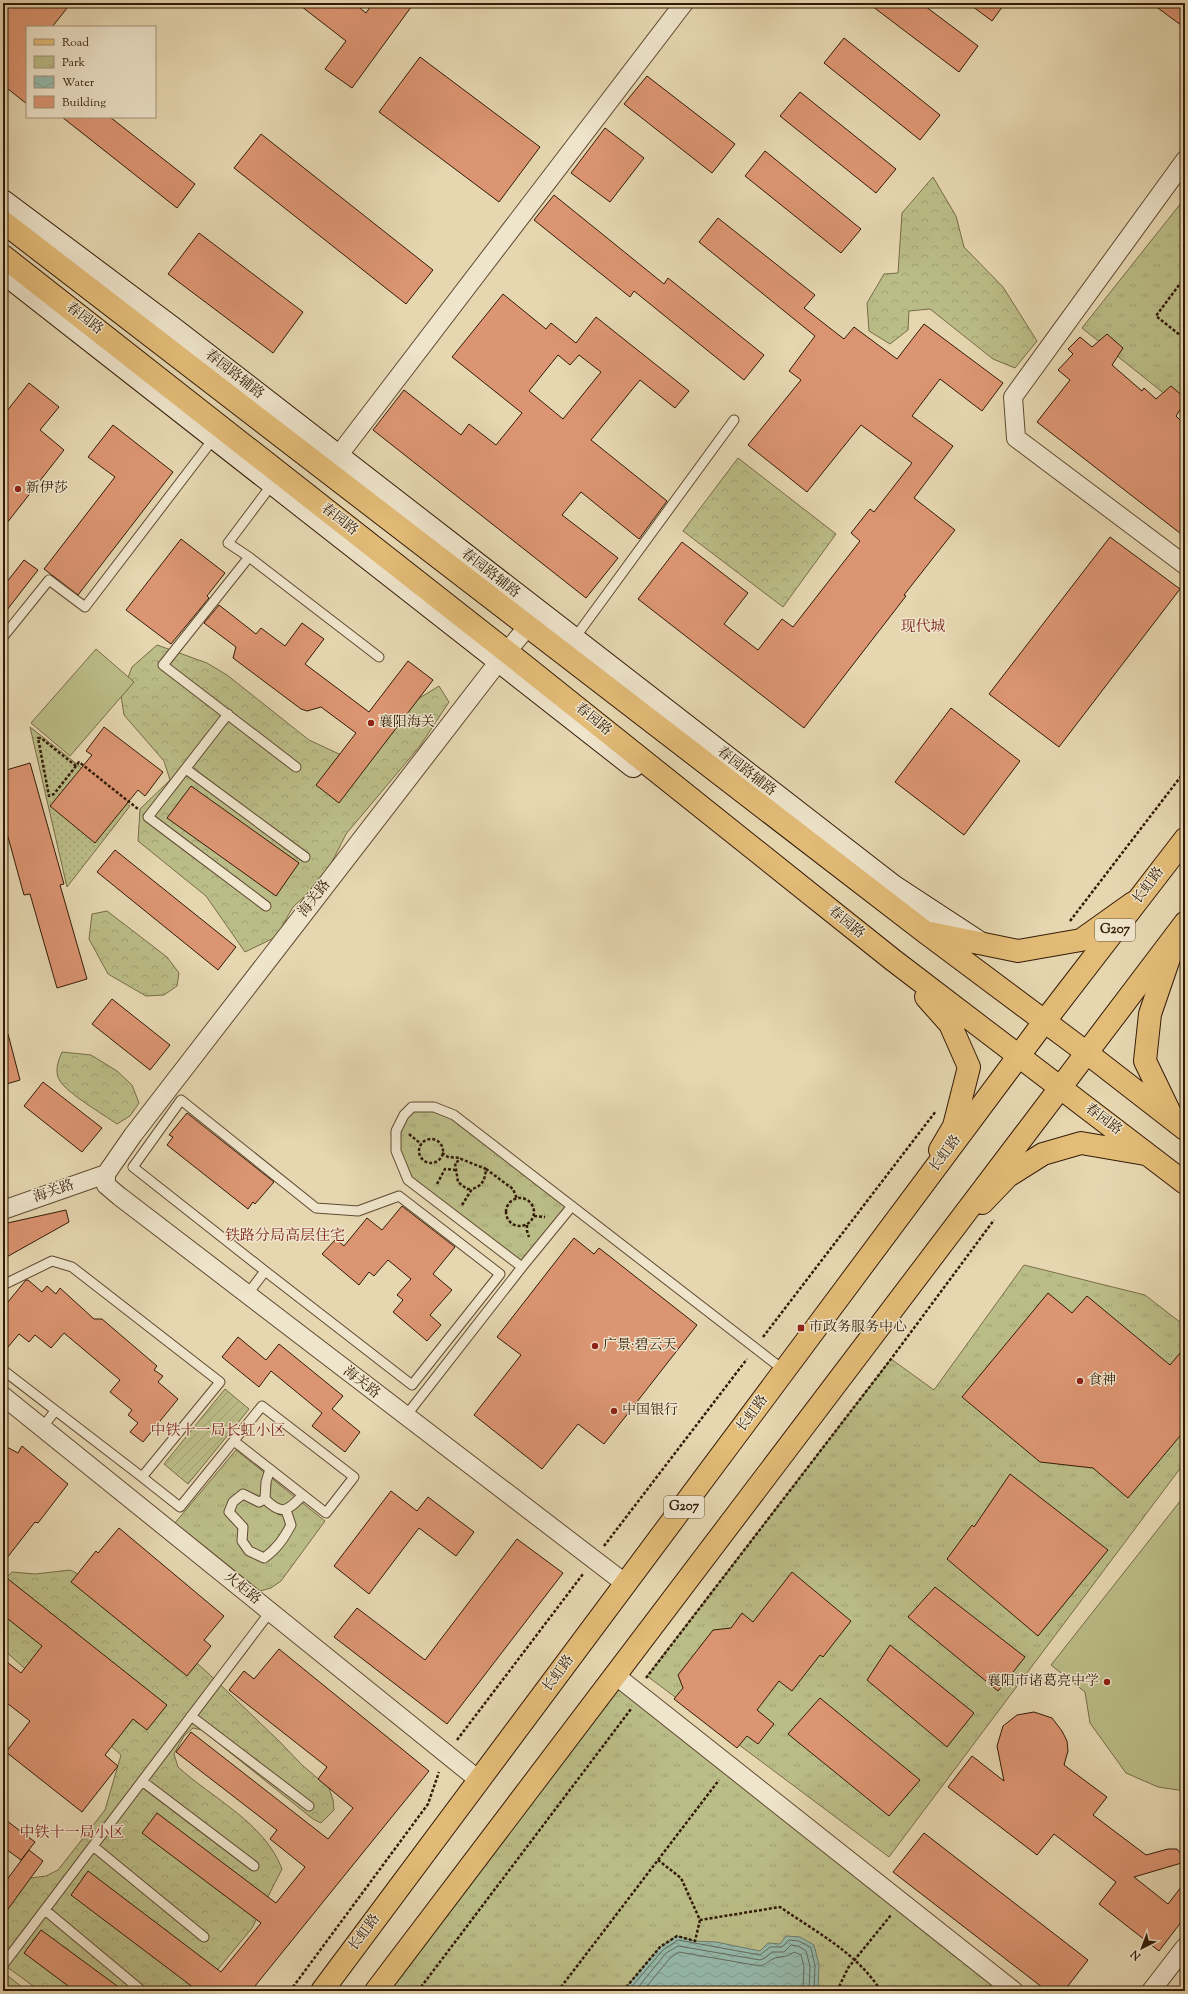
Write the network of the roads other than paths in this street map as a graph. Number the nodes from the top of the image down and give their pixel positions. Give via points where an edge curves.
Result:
1 (684, 3) edge
2 (1185, 160) edge
3 (3, 201) edge
4 (3, 222) edge
5 (3, 256) edge
6 (3, 272) edge
7 (734, 420) dead end
8 (214, 438) junction
9 (338, 456) junction
10 (273, 484) junction
11 (248, 558) junction
12 (1185, 565) edge
13 (529, 625) junction
14 (3, 637) edge
15 (574, 639) junction
16 (502, 656) junction
17 (380, 657) dead end
18 (228, 714) junction
19 (296, 767) dead end
20 (186, 769) junction
21 (1185, 839) edge
22 (305, 857) dead end
23 (1139, 899) junction
24 (266, 906) dead end
25 (1181, 928) edge
26 (925, 932) junction
27 (980, 943) junction
28 (893, 960) junction
29 (939, 1012) junction
30 (1044, 1022) junction
31 (1087, 1052) junction
32 (1019, 1056) junction
33 (1060, 1088) junction
34 (1180, 1125) edge
35 (1148, 1155) junction
36 (106, 1174) junction
37 (1185, 1183) edge
38 (572, 1206) junction
39 (3, 1210) edge
40 (902, 1214) junction
41 (941, 1246) junction
42 (522, 1267) junction
43 (265, 1271) junction
44 (3, 1285) edge
45 (247, 1295) junction
46 (3, 1370) edge
47 (785, 1371) junction
48 (3, 1396) edge
49 (55, 1411) junction
50 (406, 1417) junction
51 (42, 1428) junction
52 (234, 1441) junction
53 (270, 1469) junction
54 (142, 1477) junction
55 (303, 1495) junction
56 (265, 1499) junction
57 (286, 1510) junction
58 (626, 1584) junction
59 (270, 1612) junction
60 (615, 1675) junction
61 (191, 1716) junction
62 (142, 1781) junction
63 (480, 1781) junction
64 (309, 1806) dead end
65 (93, 1846) junction
66 (254, 1866) dead end
67 (45, 1910) junction
68 (204, 1937) dead end
69 (1185, 1947) edge
70 (3, 1965) edge
71 (142, 1991) edge
72 (322, 1991) edge
73 (376, 1991) edge
74 (1014, 1991) edge
75 (1151, 1991) edge

1 - 9 street
2 - 12 street via 1012,397 1016,438
3 - 9 street, 春园路辅路 via 174,328
4 - 13 main road, 春园路
5 - 16 main road, 春园路
6 - 8 street
7 - 15 lane
8 - 10 street
8 - 14 lane via 85,607 49,580
9 - 15 street, 春园路辅路
10 - 11 lane via 228,543
10 - 16 street
11 - 17 lane
11 - 18 lane via 164,665
13 - 16 street, 海关路
13 - 26 main road, 春园路
15 - 27 street, 春园路辅路 via 893,886
16 - 28 main road, 春园路
16 - 29 street via 888,966
16 - 36 street, 海关路 via 143,1122
18 - 19 lane
18 - 20 lane
20 - 22 lane
20 - 24 lane via 148,817
21 - 23 main road, 长虹路 / G207
23 - 27 main road via 1081,940 1018,951
23 - 30 main road, 长虹路 / G207
25 - 31 main road
25 - 34 main road via 1150,1014 1145,1061
26 - 27 main road
26 - 30 main road, 春园路
28 - 29 main road
28 - 32 main road, 春园路
29 - 40 main road via 950,1024 969,1067 954,1126
30 - 31 main road, 春园路
30 - 32 main road, 长虹路 / G207
31 - 33 main road
31 - 34 main road, 春园路
32 - 33 main road, 春园路
32 - 40 main road, 长虹路 / G207
33 - 35 main road, 春园路
33 - 41 main road
35 - 37 main road, 春园路
35 - 41 main road via 1081,1142 1043,1154 1008,1176
36 - 39 street, 海关路
36 - 45 street, 海关路 via 106,1185
38 - 42 lane
38 - 42 lane via 454,1115 434,1107 412,1107 404,1115 396,1131 396,1151 408,1180
38 - 47 lane
40 - 47 main road, 长虹路 / G207
41 - 60 main road
42 - 50 lane
43 - 43 lane via 412,1385 500,1274 399,1196 358,1211 316,1208 181,1100 133,1167
43 - 45 lane
44 - 54 lane via 52,1261 72,1266 220,1382
45 - 50 street, 海关路
46 - 49 lane
47 - 58 main road, 长虹路 / G207
48 - 51 street, 火炬路
49 - 51 lane
49 - 54 lane
50 - 58 street, 海关路
51 - 59 street, 火炬路
52 - 53 lane
52 - 54 lane via 180,1507
52 - 55 lane via 262,1406 354,1477 326,1513
53 - 55 lane
53 - 56 lane
55 - 57 lane
56 - 57 lane via 280,1511
56 - 57 lane via 259,1502 243,1494 233,1502 229,1512 243,1527 242,1541 249,1550 264,1558 284,1538 291,1524
58 - 63 main road, 长虹路 / G207
59 - 61 lane
59 - 63 street, 火炬路
60 - 73 main road
60 - 74 street
61 - 62 lane
61 - 64 lane
62 - 65 lane
62 - 66 lane
63 - 72 main road, 长虹路 / G207
65 - 67 lane
65 - 68 lane
67 - 70 lane
67 - 71 lane
69 - 75 street

